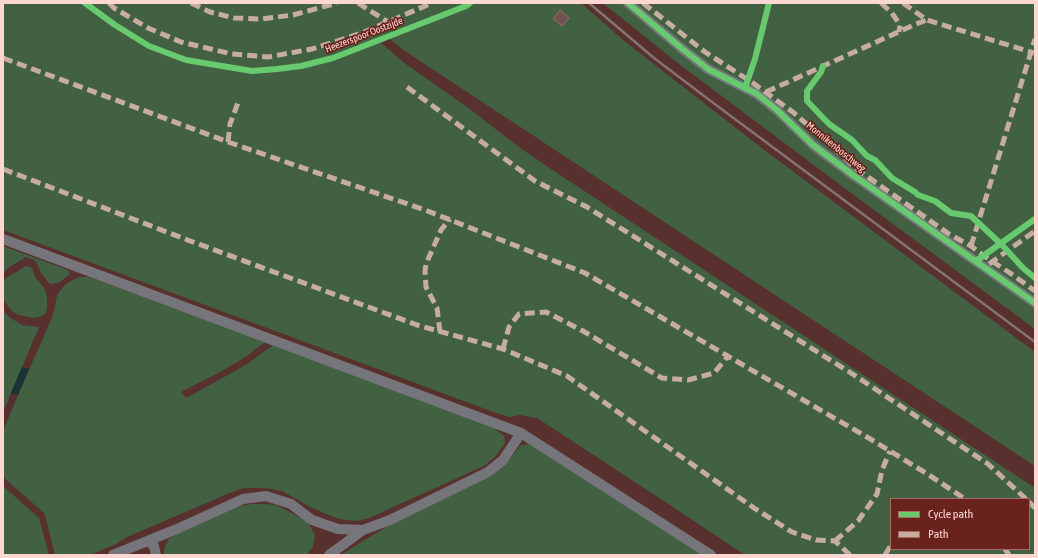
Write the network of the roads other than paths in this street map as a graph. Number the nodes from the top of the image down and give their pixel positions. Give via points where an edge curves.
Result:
1 (628, 3) edge
2 (3, 239) edge
3 (1035, 303) edge
4 (521, 433) junction
5 (363, 530) junction
6 (148, 541) junction
7 (113, 555) edge
8 (156, 555) edge
9 (329, 555) edge
10 (711, 555) edge

1 - 3 street, Monnikenboschweg via 708,69 757,94 813,145
2 - 4 street
4 - 5 street via 503,460 488,472 390,520
4 - 10 street
5 - 6 street via 338,529 312,520 291,504 266,496 243,499
5 - 9 street
6 - 7 street
6 - 8 street via 154,546

